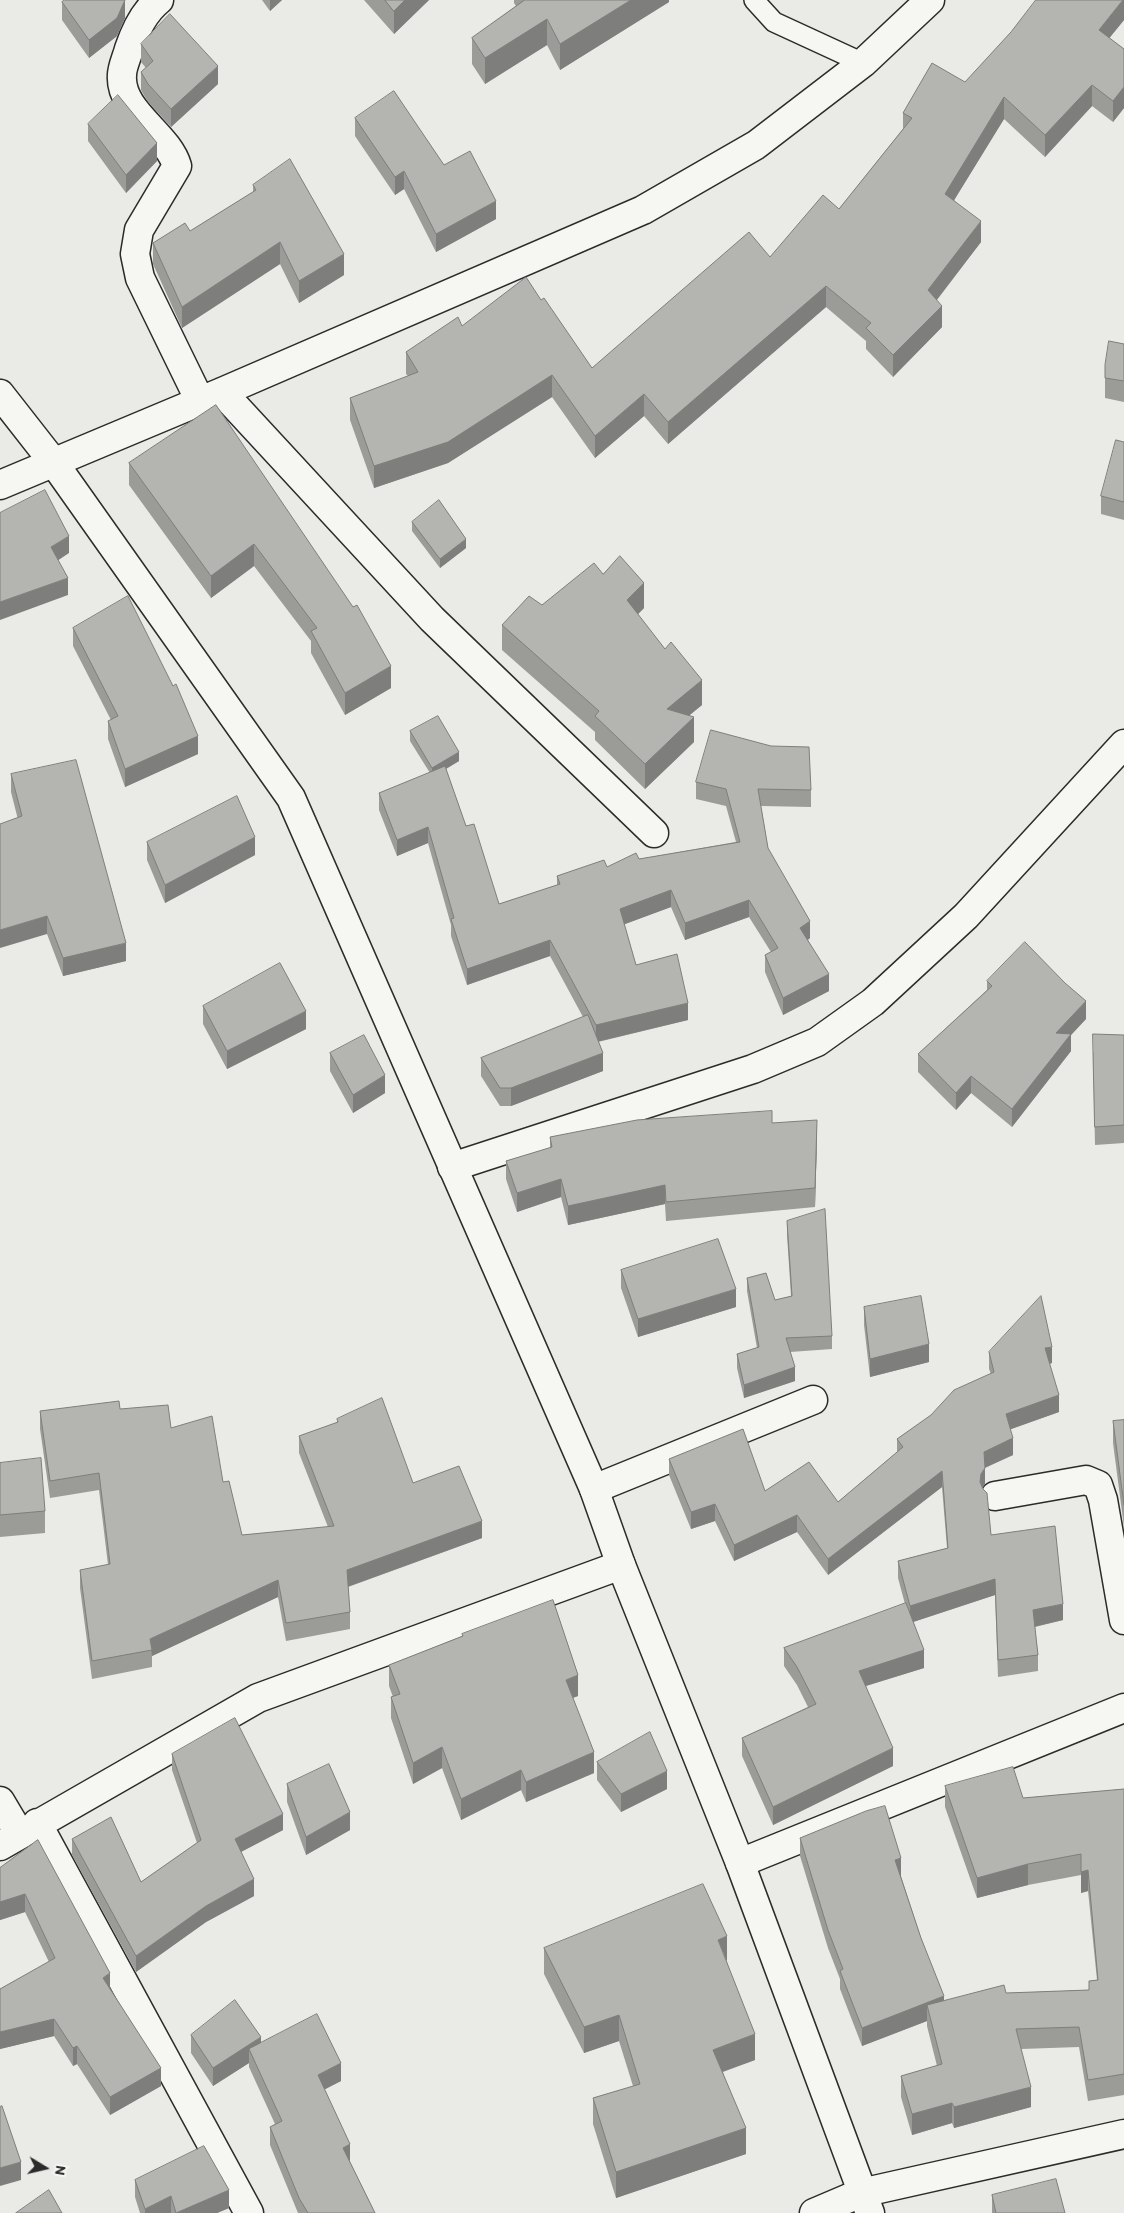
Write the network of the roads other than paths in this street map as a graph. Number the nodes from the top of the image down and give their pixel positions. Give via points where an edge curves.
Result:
1 (159, 0) edge
2 (754, 0) edge
3 (930, 0) edge
4 (863, 63) junction
5 (0, 394) edge
6 (211, 397) junction
7 (54, 463) junction
8 (0, 485) edge
9 (1124, 744) edge
10 (654, 833) dead end
11 (452, 1167) junction
12 (813, 1400) dead end
13 (594, 1489) junction
14 (995, 1496) dead end
15 (621, 1565) junction
16 (1124, 1620) edge
17 (1124, 1708) edge
18 (0, 1801) edge
19 (19, 1834) edge
20 (740, 1863) junction
21 (1124, 2134) edge
22 (866, 2203) edge
23 (249, 2213) edge
24 (814, 2213) edge

1 - 6 street via 147,10 131,44 122,76 127,100 173,154 176,166 139,230 135,254 140,278
2 - 4 lane via 774,22
3 - 4 street
4 - 6 street via 756,145 643,210
5 - 7 street
6 - 7 street
6 - 10 street via 432,619
7 - 8 street
7 - 11 street via 291,798
9 - 11 street via 966,916 873,1002 817,1042 753,1069
11 - 13 street
12 - 13 street
13 - 15 street
14 - 16 street via 1086,1480 1098,1485 1104,1500
15 - 19 street via 258,1698
15 - 20 street
17 - 20 street
18 - 19 street
19 - 23 street
20 - 22 street
21 - 22 street
22 - 24 street

